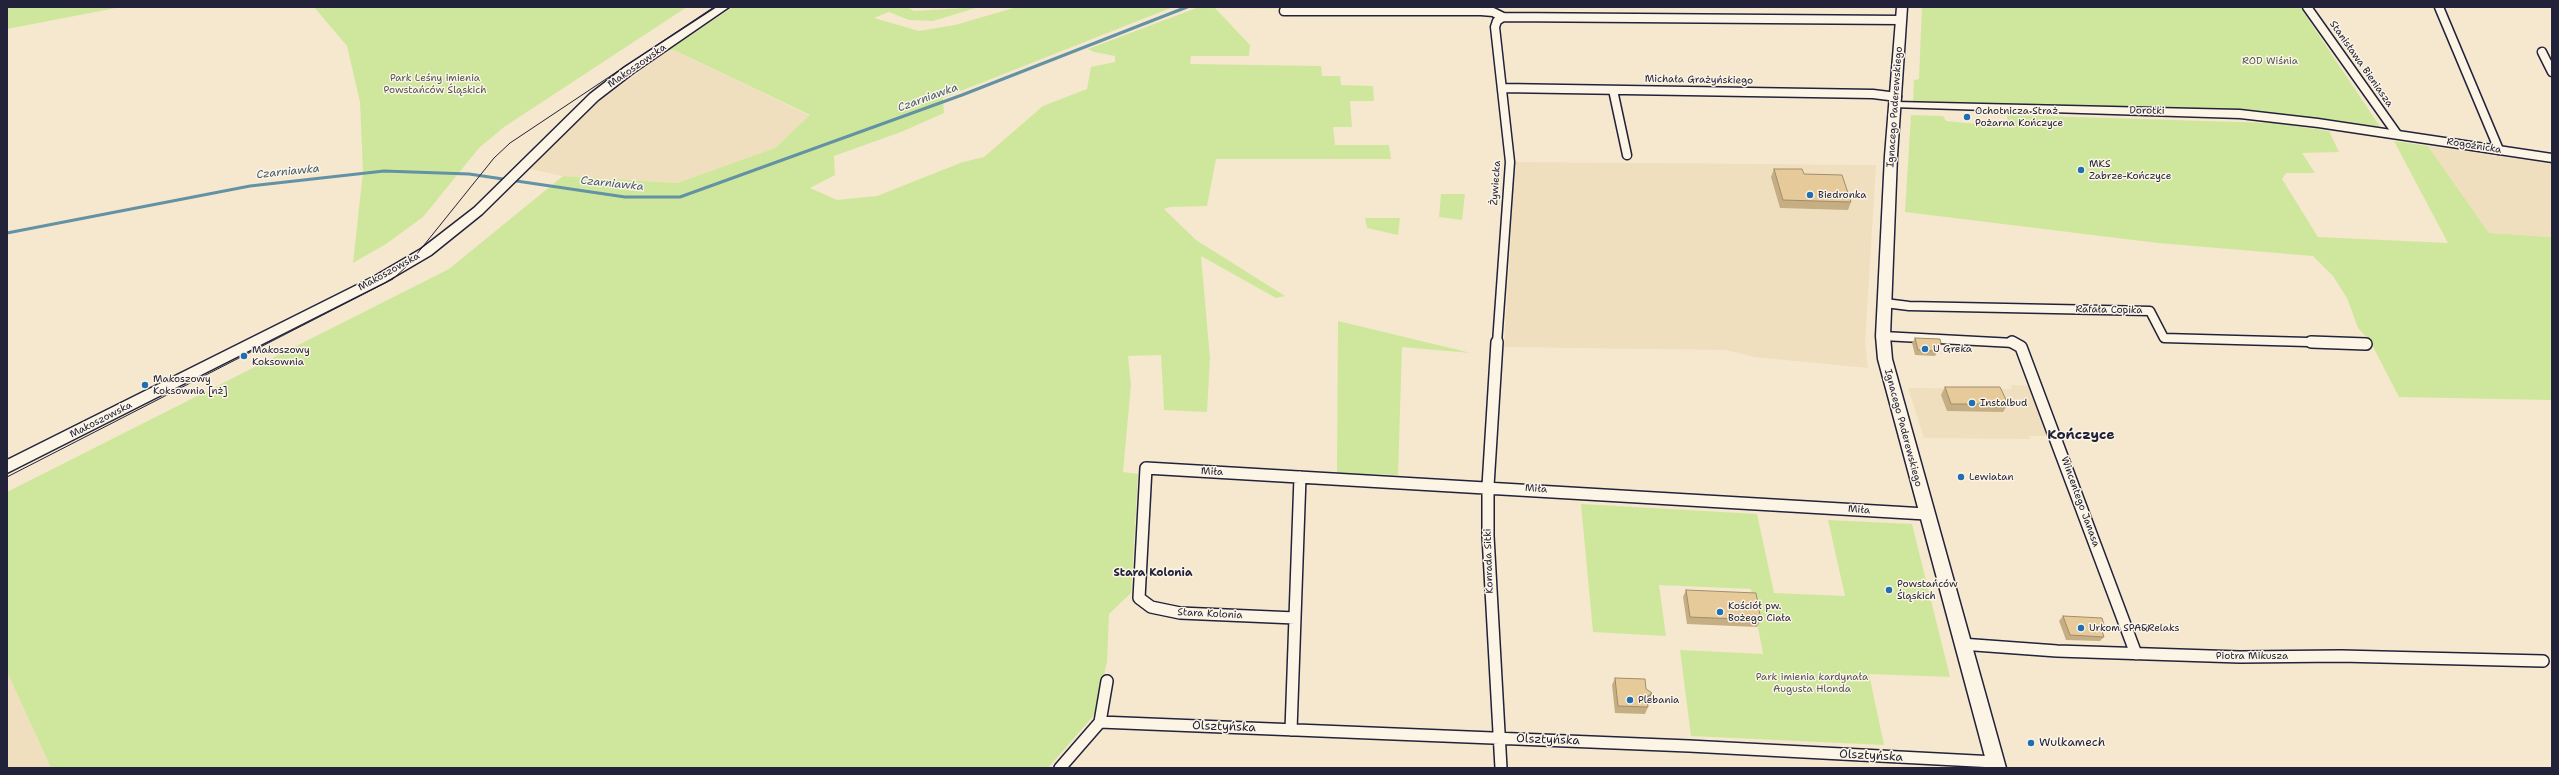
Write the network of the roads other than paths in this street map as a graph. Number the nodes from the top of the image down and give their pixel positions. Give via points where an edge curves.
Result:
1 (724, 7) edge
2 (1902, 7) edge
3 (2307, 7) edge
4 (2439, 7) edge
5 (1284, 11) dead end
6 (1503, 17) junction
7 (1901, 20) junction
8 (2542, 52) dead end
9 (2552, 72) edge
10 (1502, 88) junction
11 (1614, 90) junction
12 (1896, 101) junction
13 (2397, 134) junction
14 (2500, 150) junction
15 (1627, 155) dead end
16 (2552, 158) edge
17 (1885, 303) junction
18 (1884, 336) junction
19 (2366, 344) dead end
20 (1496, 354) joint
21 (7, 468) edge
22 (1146, 468) joint
23 (1300, 477) junction
24 (1488, 486) junction
25 (1926, 514) junction
26 (1295, 618) junction
27 (1961, 644) junction
28 (2136, 654) junction
29 (2543, 661) dead end
30 (1107, 681) dead end
31 (1100, 722) junction
32 (1291, 730) junction
33 (1499, 738) junction
34 (1996, 765) edge
35 (1060, 768) edge
36 (1501, 768) edge

1 - 21 main road, Makoszowska via 602,90 505,185 446,238 398,269
2 - 7 main road, Ignacego Paderewskiego
3 - 13 street, Stanisława Bieniasza
4 - 14 street
5 - 6 street via 1481,11 1493,12
6 - 7 street
6 - 10 street, Żywiecka via 1497,21 1495,27
7 - 12 main road, Ignacego Paderewskiego
8 - 9 street
10 - 11 street, Michała Grażyńskiego
10 - 20 street, Żywiecka via 1510,162
11 - 12 street, Michała Grażyńskiego via 1873,94
11 - 15 street
12 - 13 street, Dorotki via 2226,113
12 - 17 main road, Ignacego Paderewskiego via 1891,156
13 - 14 street, Rogoźnicka
14 - 16 street, Rogoźnicka
17 - 18 main road, Ignacego Paderewskiego
17 - 19 street, Rafała Copika via 1909,306 2150,311 2164,338
18 - 25 main road, Ignacego Paderewskiego via 1890,383
18 - 28 street, Wincentego Janasa via 2011,342 2021,347
20 - 24 street, Konrada Sitki
22 - 23 street, Miła
22 - 26 street, Stara Kolonia via 1139,598 1142,602 1151,607 1180,613
23 - 24 street, Miła
23 - 26 street
24 - 25 street, Miła
24 - 33 street, Konrada Sitki via 1490,596
25 - 27 main road, Ignacego Paderewskiego
26 - 32 street
27 - 28 street, Piotra Mikusza
27 - 34 main road, Ignacego Paderewskiego
28 - 29 street, Piotra Mikusza via 2240,658 2341,656
30 - 31 street
31 - 32 street, Olsztyńska
31 - 35 street
32 - 33 street, Olsztyńska
33 - 34 street, Olsztyńska
33 - 36 street, Konrada Sitki

